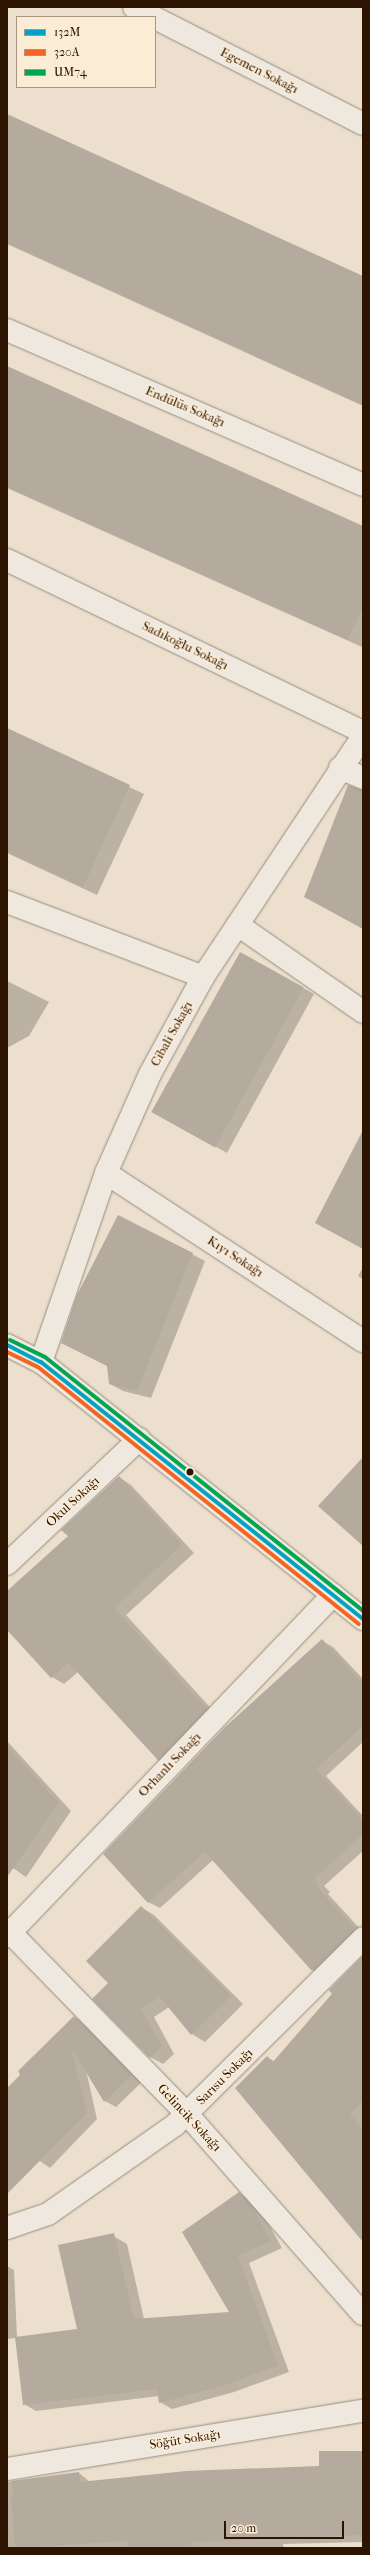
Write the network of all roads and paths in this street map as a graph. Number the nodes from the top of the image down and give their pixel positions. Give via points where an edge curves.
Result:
1 (134, 7) edge
2 (152, 16) edge
3 (156, 18) edge
4 (363, 124) edge
5 (7, 330) edge
6 (363, 485) edge
7 (7, 560) edge
8 (363, 732) edge
9 (363, 736) edge
10 (340, 768) junction
11 (363, 778) edge
12 (7, 902) edge
13 (238, 925) junction
14 (203, 977) junction
15 (363, 1012) edge
16 (106, 1173) junction
17 (363, 1341) edge
18 (7, 1345) edge
19 (40, 1362) junction
20 (139, 1439) junction
21 (7, 1564) edge
22 (333, 1595) junction
23 (363, 1619) edge
24 (8, 1933) edge
25 (363, 1938) edge
26 (188, 2114) junction
27 (7, 2228) edge
28 (363, 2314) edge
29 (363, 2412) edge
30 (7, 2469) edge

1 - 2 street, Egemen Sokağı
3 - 4 street, Egemen Sokağı
5 - 6 street, Endülüs Sokağı
7 - 8 street, Sadıkoğlu Sokağı
9 - 10 street, Cibali Sokağı
10 - 11 street
10 - 13 street, Cibali Sokağı
12 - 14 street
13 - 14 street, Cibali Sokağı
13 - 15 street
14 - 16 street, Cibali Sokağı via 150,1074
16 - 17 street, Kıyı Sokağı
16 - 19 street, Cibali Sokağı
18 - 19 street
19 - 20 street
20 - 21 street, Okul Sokağı
20 - 22 street
22 - 23 street
22 - 24 street, Orhanlı Sokağı
24 - 26 street, Gelincik Sokağı
25 - 26 street, Sarısu Sokağı
26 - 27 street, Sarısu Sokağı via 48,2214
26 - 28 street, Gelincik Sokağı
29 - 30 street, Söğüt Sokağı

